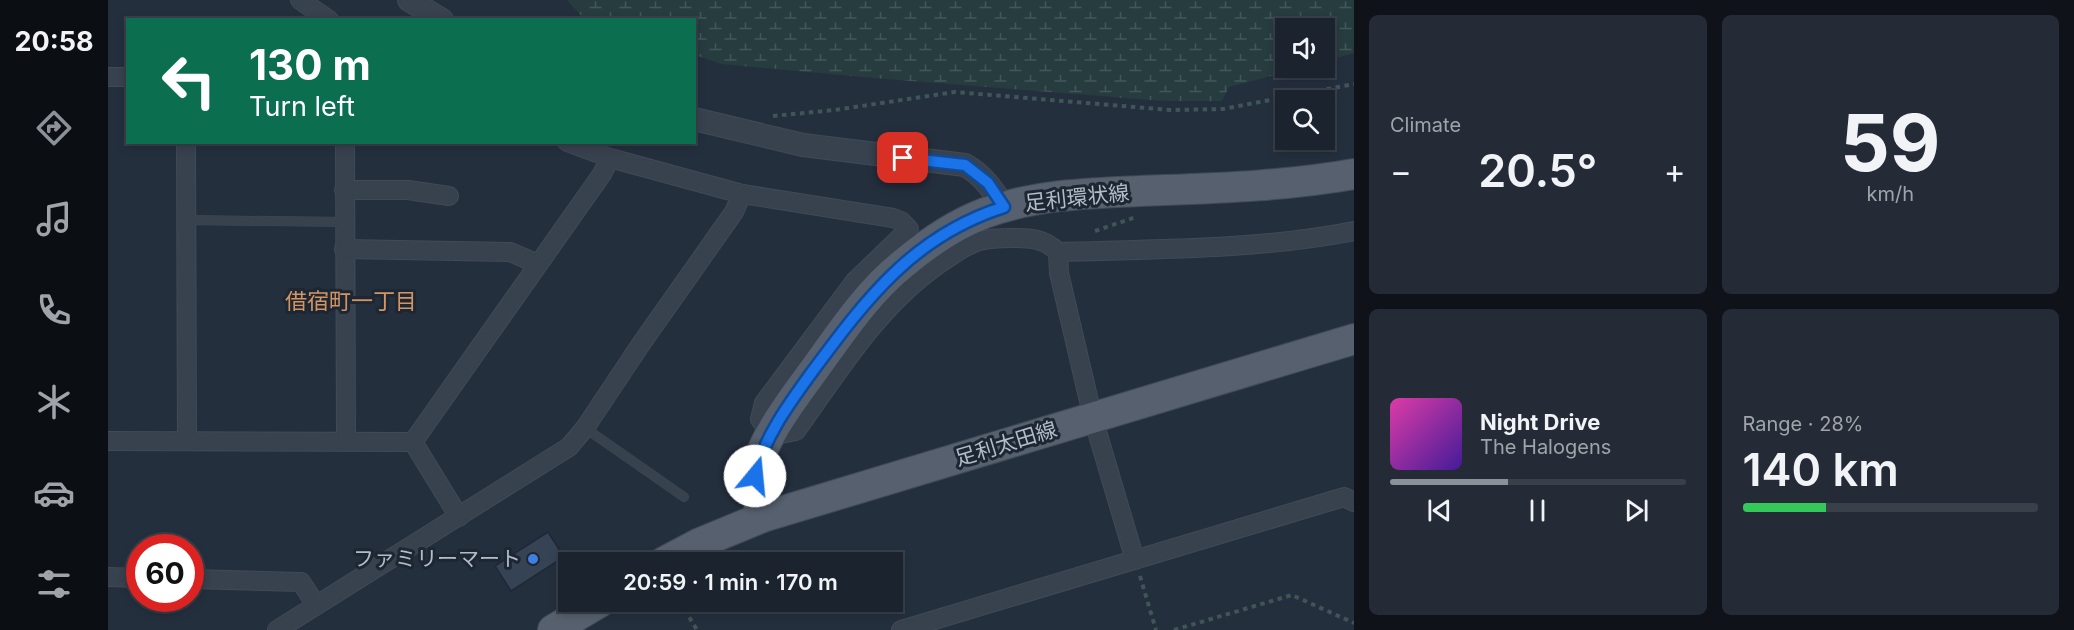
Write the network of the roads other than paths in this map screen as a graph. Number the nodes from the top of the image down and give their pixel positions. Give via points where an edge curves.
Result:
1 (300, 0) edge
2 (409, 0) edge
3 (326, 18) edge
4 (439, 18) edge
5 (108, 77) edge
6 (126, 77) edge
7 (696, 119) edge
8 (186, 144) edge
9 (345, 144) edge
10 (572, 144) edge
11 (610, 158) junction
12 (1354, 174) edge
13 (344, 190) junction
14 (742, 194) junction
15 (449, 196) dead end
16 (1004, 207) junction
17 (186, 220) junction
18 (344, 222) junction
19 (1354, 231) edge
20 (344, 249) junction
21 (1058, 252) junction
22 (538, 264) junction
23 (1354, 339) edge
24 (1093, 418) junction
25 (585, 428) junction
26 (771, 436) junction
27 (108, 441) edge
28 (187, 441) junction
29 (346, 441) junction
30 (413, 442) junction
31 (684, 497) dead end
32 (1354, 502) edge
33 (763, 516) junction
34 (459, 517) junction
35 (683, 552) edge
36 (1135, 560) junction
37 (108, 577) edge
38 (126, 578) edge
39 (204, 579) edge
40 (316, 605) junction
41 (583, 612) edge
42 (277, 630) edge
43 (553, 630) edge
44 (901, 630) edge

1 - 3 street
2 - 4 street
5 - 6 street
7 - 16 street via 803,145 965,165 988,183
8 - 17 street
9 - 13 street
10 - 11 street
11 - 14 street
11 - 22 street
12 - 16 main road, 足利環状線 via 1195,189 1084,194
13 - 15 street via 408,190
13 - 18 street
14 - 25 street via 734,212
14 - 26 street via 893,218 909,230 855,281 764,404 760,419
16 - 26 main road, 足利環状線 via 946,232 903,263 864,303 779,419
17 - 18 lane
17 - 28 street
18 - 20 street
19 - 21 street via 1256,244
20 - 22 street via 510,252
20 - 29 street
21 - 24 street via 1059,273
21 - 26 street via 1043,240 1030,238 991,239 967,246 913,283 886,309 796,431
22 - 30 street
23 - 24 main road, 足利太田線
24 - 33 main road, 足利太田線
24 - 36 street
25 - 31 lane
25 - 34 street via 569,447
26 - 33 main road, 足利環状線 via 755,476
27 - 28 street
28 - 29 street
29 - 30 street
30 - 34 street
32 - 36 street via 1344,497
33 - 35 main road, 足利太田線
34 - 40 street
36 - 44 street
37 - 38 street
39 - 40 street via 301,582
40 - 42 street
41 - 43 main road

